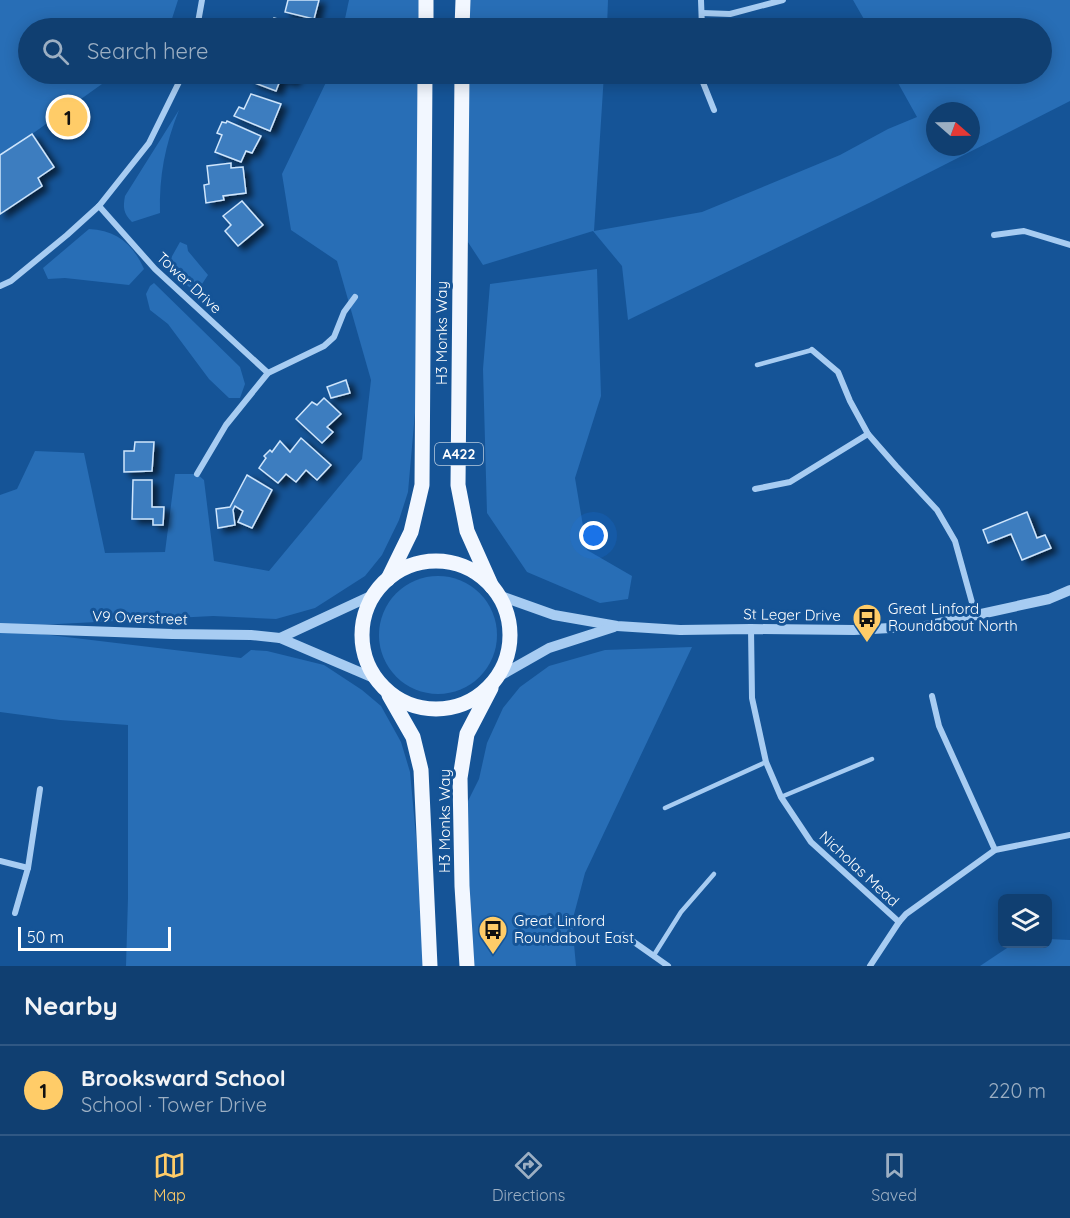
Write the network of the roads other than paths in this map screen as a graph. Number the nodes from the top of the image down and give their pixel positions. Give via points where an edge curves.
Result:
1 (202, 0) edge
2 (426, 0) edge
3 (463, 0) edge
4 (701, 0) edge
5 (783, 0) edge
6 (702, 13) junction
7 (199, 18) edge
8 (426, 18) edge
9 (462, 18) edge
10 (702, 18) edge
11 (178, 84) edge
12 (425, 84) edge
13 (462, 84) edge
14 (704, 84) edge
15 (714, 111) dead end
16 (99, 206) junction
17 (994, 235) dead end
18 (1070, 245) edge
19 (0, 286) edge
20 (355, 297) dead end
21 (812, 350) joint
22 (757, 365) dead end
23 (268, 373) junction
24 (868, 434) junction
25 (197, 474) dead end
26 (755, 489) dead end
27 (388, 579) junction
28 (1070, 590) edge
29 (495, 591) junction
30 (375, 594) junction
31 (976, 617) junction
32 (617, 626) junction
33 (0, 628) edge
34 (751, 629) junction
35 (280, 638) junction
36 (376, 679) junction
37 (496, 680) junction
38 (387, 691) junction
39 (932, 696) dead end
40 (872, 759) dead end
41 (766, 762) junction
42 (40, 789) dead end
43 (781, 797) junction
44 (665, 808) dead end
45 (1070, 835) edge
46 (995, 850) junction
47 (0, 861) edge
48 (28, 868) junction
49 (714, 874) dead end
50 (15, 913) dead end
51 (899, 922) junction
52 (624, 935) dead end
53 (654, 955) junction
54 (430, 966) edge
55 (467, 966) edge
56 (668, 966) edge
57 (870, 966) edge

1 - 7 street
2 - 8 main road
3 - 9 main road
4 - 6 street
5 - 6 street via 730,14
6 - 10 street
11 - 16 street via 149,143
12 - 27 main road, H3 Monks Way / A422 via 423,485 411,532
13 - 29 main road, H3 Monks Way / A422 via 458,485 467,531
14 - 15 street
16 - 19 street via 11,281
16 - 23 street, Tower Drive via 155,268
17 - 18 street via 1024,231
20 - 23 street via 334,337 324,346
21 - 22 lane
21 - 24 street via 838,372
23 - 25 street via 226,425
24 - 26 street via 790,482
24 - 31 street via 937,510 949,530
27 - 29 main road via 423,563 442,562 461,565 478,574
27 - 30 main road
28 - 31 street, St Leger Drive
29 - 32 street, St Leger Drive via 554,615
29 - 37 main road via 508,619 510,645
30 - 35 street
30 - 36 main road via 364,622 363,637 364,652
31 - 34 street, St Leger Drive via 926,626 854,630
32 - 34 street, St Leger Drive
32 - 37 street, St Leger Drive via 549,648
33 - 35 street, V9 Overstreet
34 - 41 street, Nicholas Mead via 752,698
35 - 36 street, V9 Overstreet
36 - 38 main road
37 - 38 main road via 467,703 434,710 417,707
37 - 55 main road, H3 Monks Way via 467,734 460,778
38 - 54 main road, H3 Monks Way via 413,737 421,770
39 - 46 street via 939,726
40 - 43 lane
41 - 43 street, Nicholas Mead
41 - 44 lane
42 - 48 street
43 - 51 street, Nicholas Mead via 811,842
45 - 46 street, Nicholas Mead
46 - 51 street, Nicholas Mead
47 - 48 street
48 - 50 street
49 - 53 lane via 681,912
51 - 57 street, Nicholas Mead
52 - 53 street
53 - 56 street

